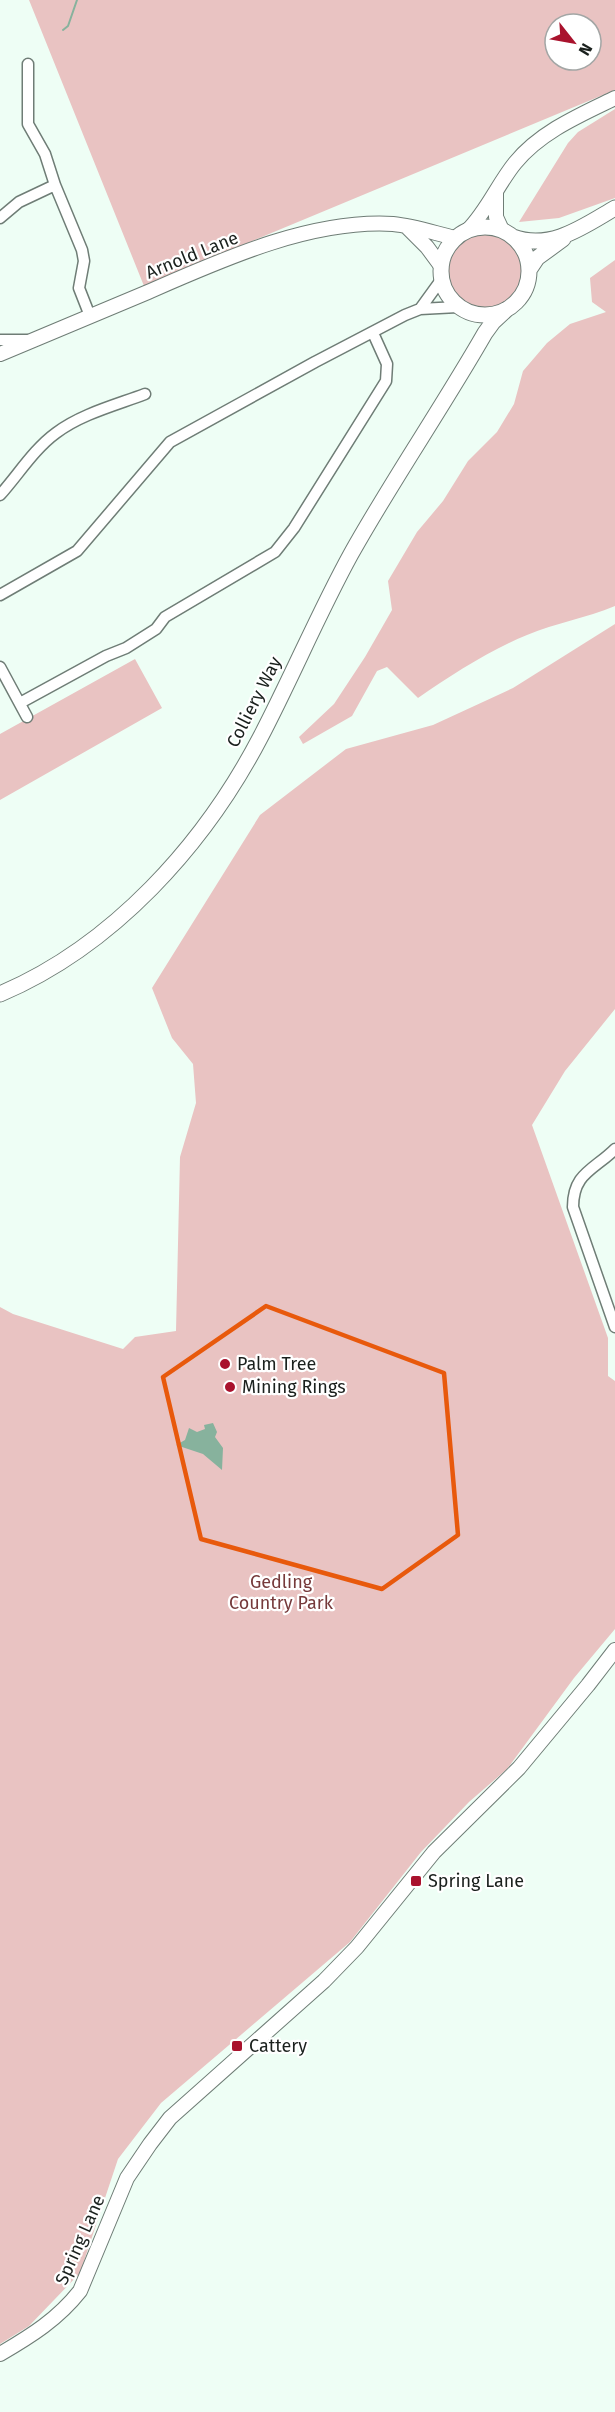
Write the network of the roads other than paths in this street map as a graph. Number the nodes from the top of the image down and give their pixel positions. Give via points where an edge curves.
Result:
1 (28, 64) dead end
2 (615, 98) edge
3 (55, 186) junction
4 (496, 191) junction
5 (615, 208) edge
6 (0, 218) edge
7 (406, 226) junction
8 (570, 233) junction
9 (461, 234) junction
10 (508, 234) junction
11 (529, 270) junction
12 (441, 273) junction
13 (420, 309) junction
14 (462, 309) junction
15 (507, 309) junction
16 (90, 316) junction
17 (373, 333) junction
18 (0, 340) edge
19 (33, 340) junction
20 (0, 354) edge
21 (468, 363) junction
22 (146, 394) dead end
23 (2, 488) edge
24 (0, 595) edge
25 (0, 667) edge
26 (20, 703) junction
27 (27, 717) dead end
28 (0, 994) edge
29 (615, 1149) edge
30 (615, 1327) edge
31 (615, 1650) edge
32 (0, 2354) edge

1 - 3 street via 28,123 45,154
2 - 4 street via 528,148
3 - 6 street via 20,202
3 - 16 street via 82,250 79,288
4 - 9 street via 478,220
4 - 10 street via 495,211
5 - 8 main road
7 - 9 street, Arnold Lane
7 - 12 street via 427,248
7 - 16 street, Arnold Lane via 376,224 303,234 222,261
8 - 10 main road via 531,242
8 - 11 main road via 537,258
9 - 10 main road via 484,227
9 - 12 main road via 444,253
10 - 11 main road via 520,245
11 - 15 main road via 525,291
12 - 13 street
12 - 14 main road via 447,296
13 - 14 street
13 - 17 street
14 - 15 main road via 483,316
14 - 21 main road, Colliery Way via 472,318 476,331
15 - 21 main road, Colliery Way via 493,322
16 - 19 street, Arnold Lane
17 - 24 street via 170,442 77,551
17 - 26 street via 387,364 386,381 275,552 165,617 156,629 126,648
18 - 19 street
19 - 20 street, Arnold Lane
21 - 28 main road, Colliery Way via 350,556 260,738 226,795 189,845 133,906 98,936 44,972
22 - 23 street via 57,432
25 - 26 street
26 - 27 street
29 - 30 street via 583,1174 573,1191 573,1207
31 - 32 street, Spring Lane via 519,1768 434,1852 357,1947 171,2118 127,2178 80,2291 42,2329

